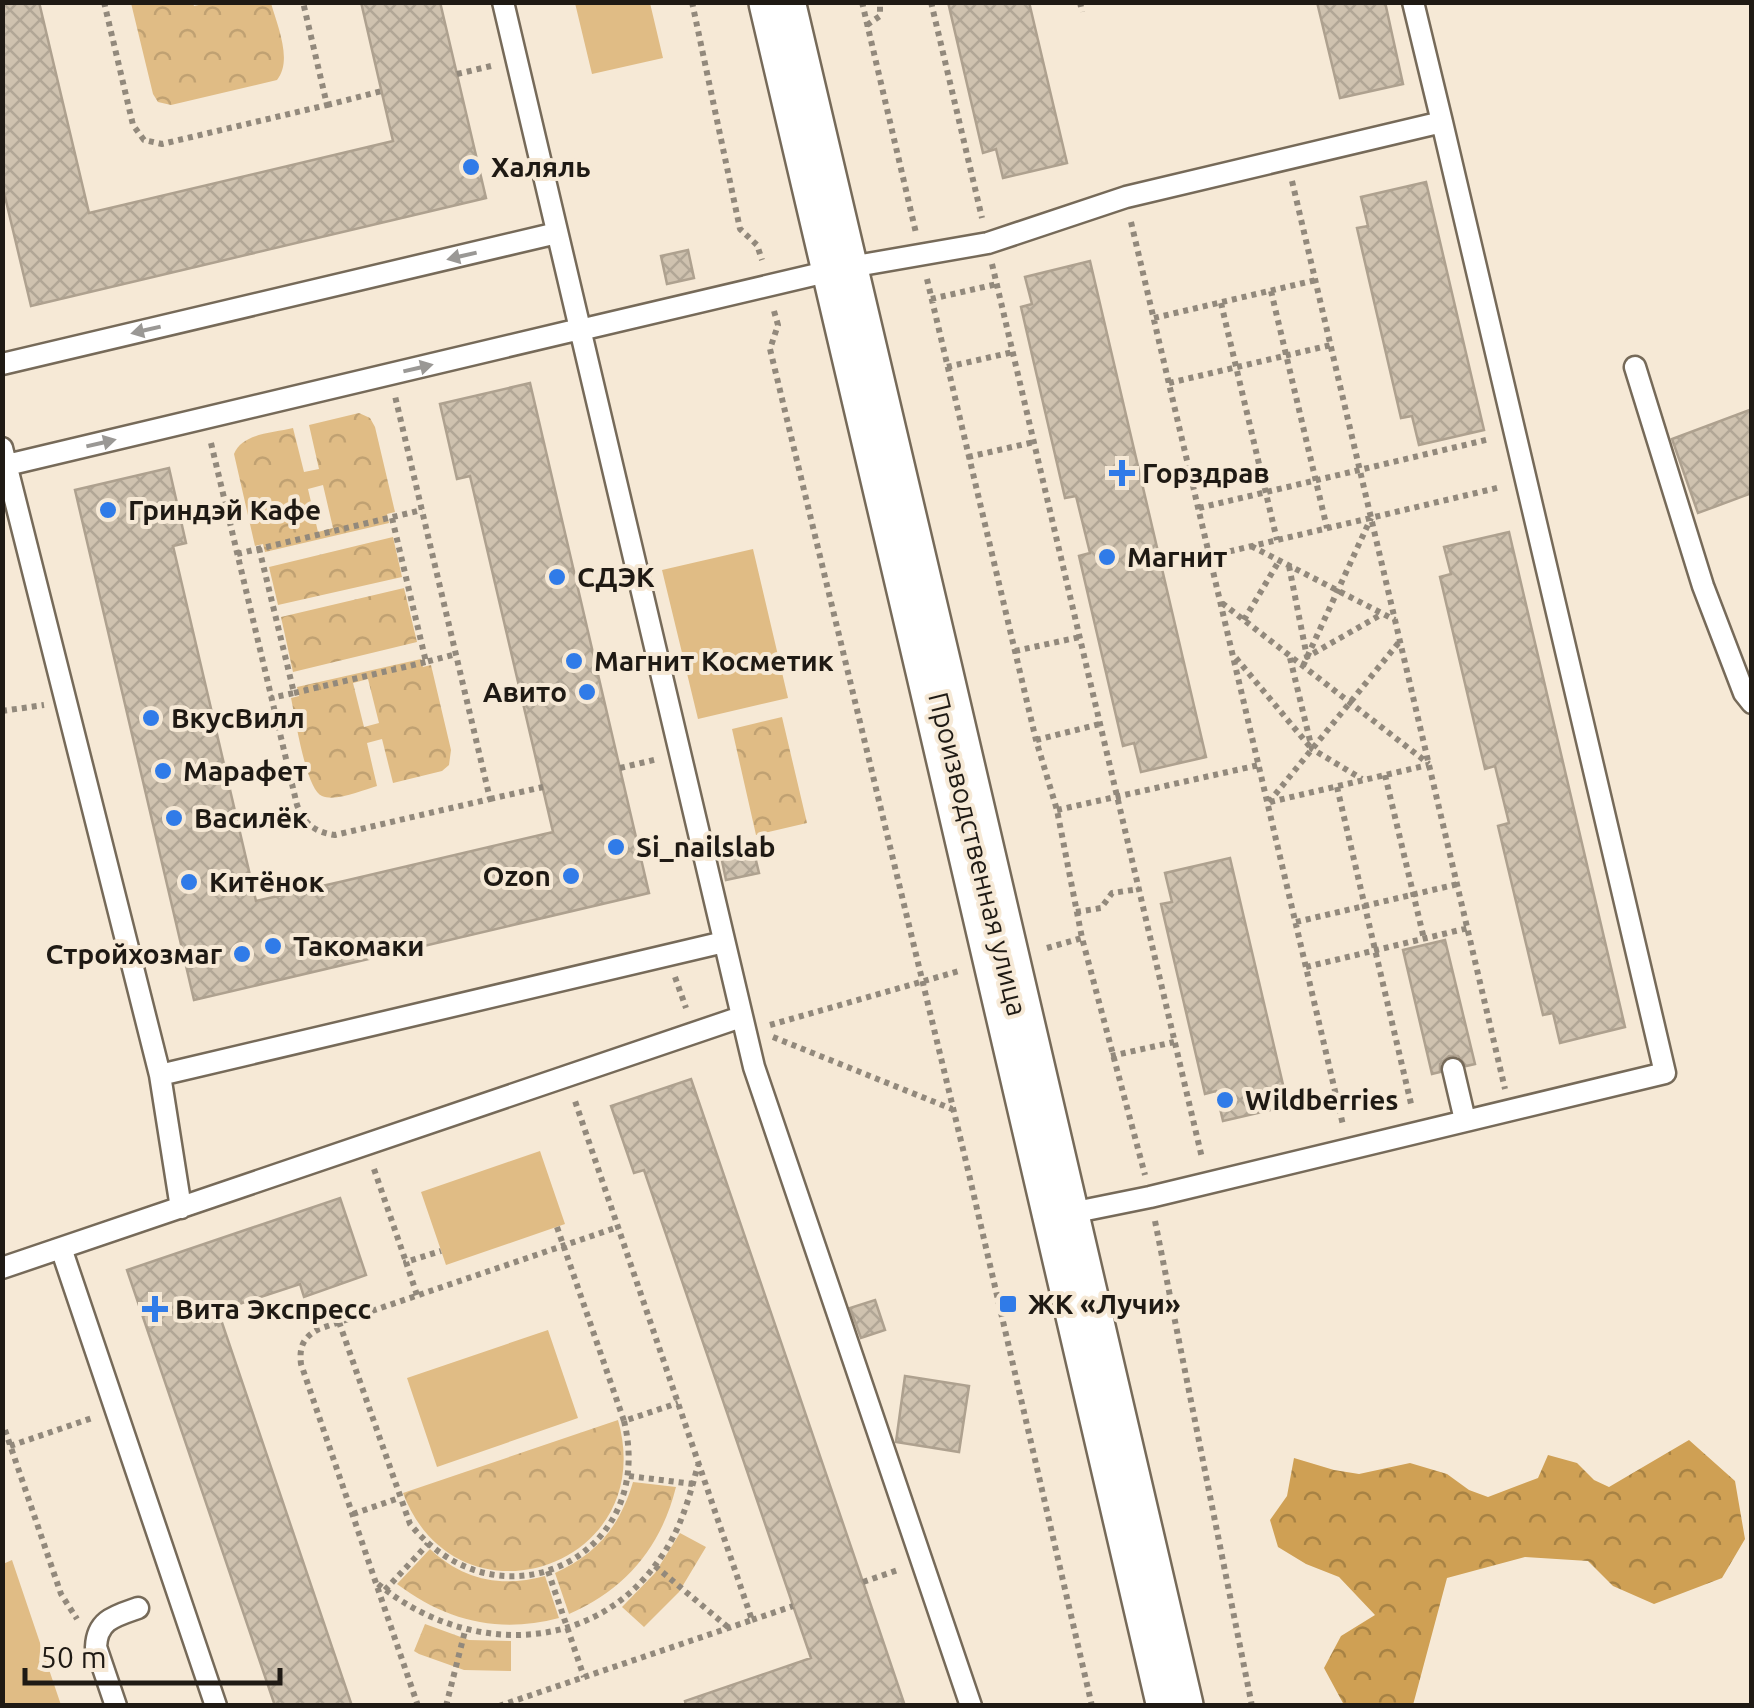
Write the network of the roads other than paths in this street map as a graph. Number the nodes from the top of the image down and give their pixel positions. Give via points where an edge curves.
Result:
1 (503, 2) edge
2 (777, 2) edge
3 (1413, 2) edge
4 (1442, 122) junction
5 (557, 233) junction
6 (840, 269) junction
7 (580, 330) junction
8 (2, 364) edge
9 (1635, 367) dead end
10 (5, 457) edge
11 (1752, 703) edge
12 (724, 942) junction
13 (746, 1026) junction
14 (1454, 1069) dead end
15 (160, 1074) junction
16 (1465, 1120) junction
17 (180, 1208) junction
18 (1064, 1214) junction
19 (60, 1248) junction
20 (2, 1268) edge
21 (138, 1608) dead end
22 (116, 1706) edge
23 (216, 1706) edge
24 (972, 1706) edge
25 (1175, 1706) edge

1 - 5 lane
2 - 6 main road, Производственная улица
3 - 4 lane
4 - 6 lane via 1126,197 988,243
4 - 16 lane via 1665,1073
5 - 7 lane
5 -> 8 lane
6 - 7 lane
6 - 18 main road, Производственная улица
10 -> 7 lane via 206,418
7 - 12 lane
9 - 11 lane via 1702,586
10 - 15 lane
12 - 13 lane
12 - 15 lane
13 - 17 lane via 694,1032
13 - 24 lane
14 - 16 lane
15 - 17 lane
16 - 18 lane
17 - 19 lane
18 - 25 main road, Производственная улица
19 - 20 lane
19 - 23 lane
21 - 22 lane via 109,1618 99,1631 96,1647

